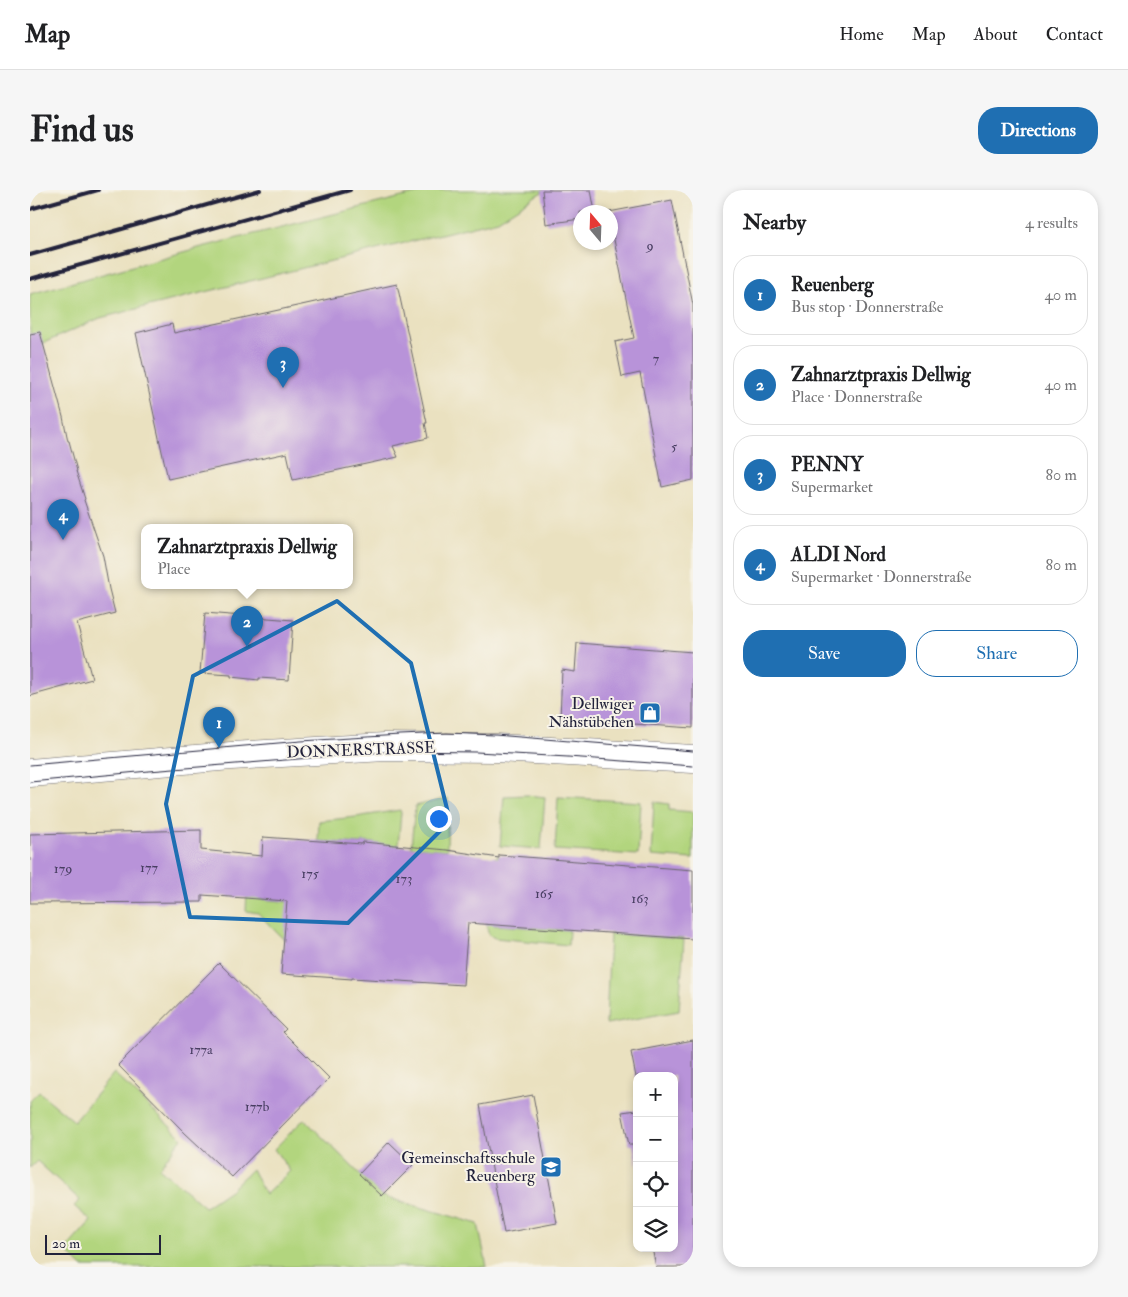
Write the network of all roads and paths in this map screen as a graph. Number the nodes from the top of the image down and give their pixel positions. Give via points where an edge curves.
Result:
1 (693, 759) edge
2 (30, 773) edge

1 - 2 main road, DONNERSTRASSE via 496,748 385,747

